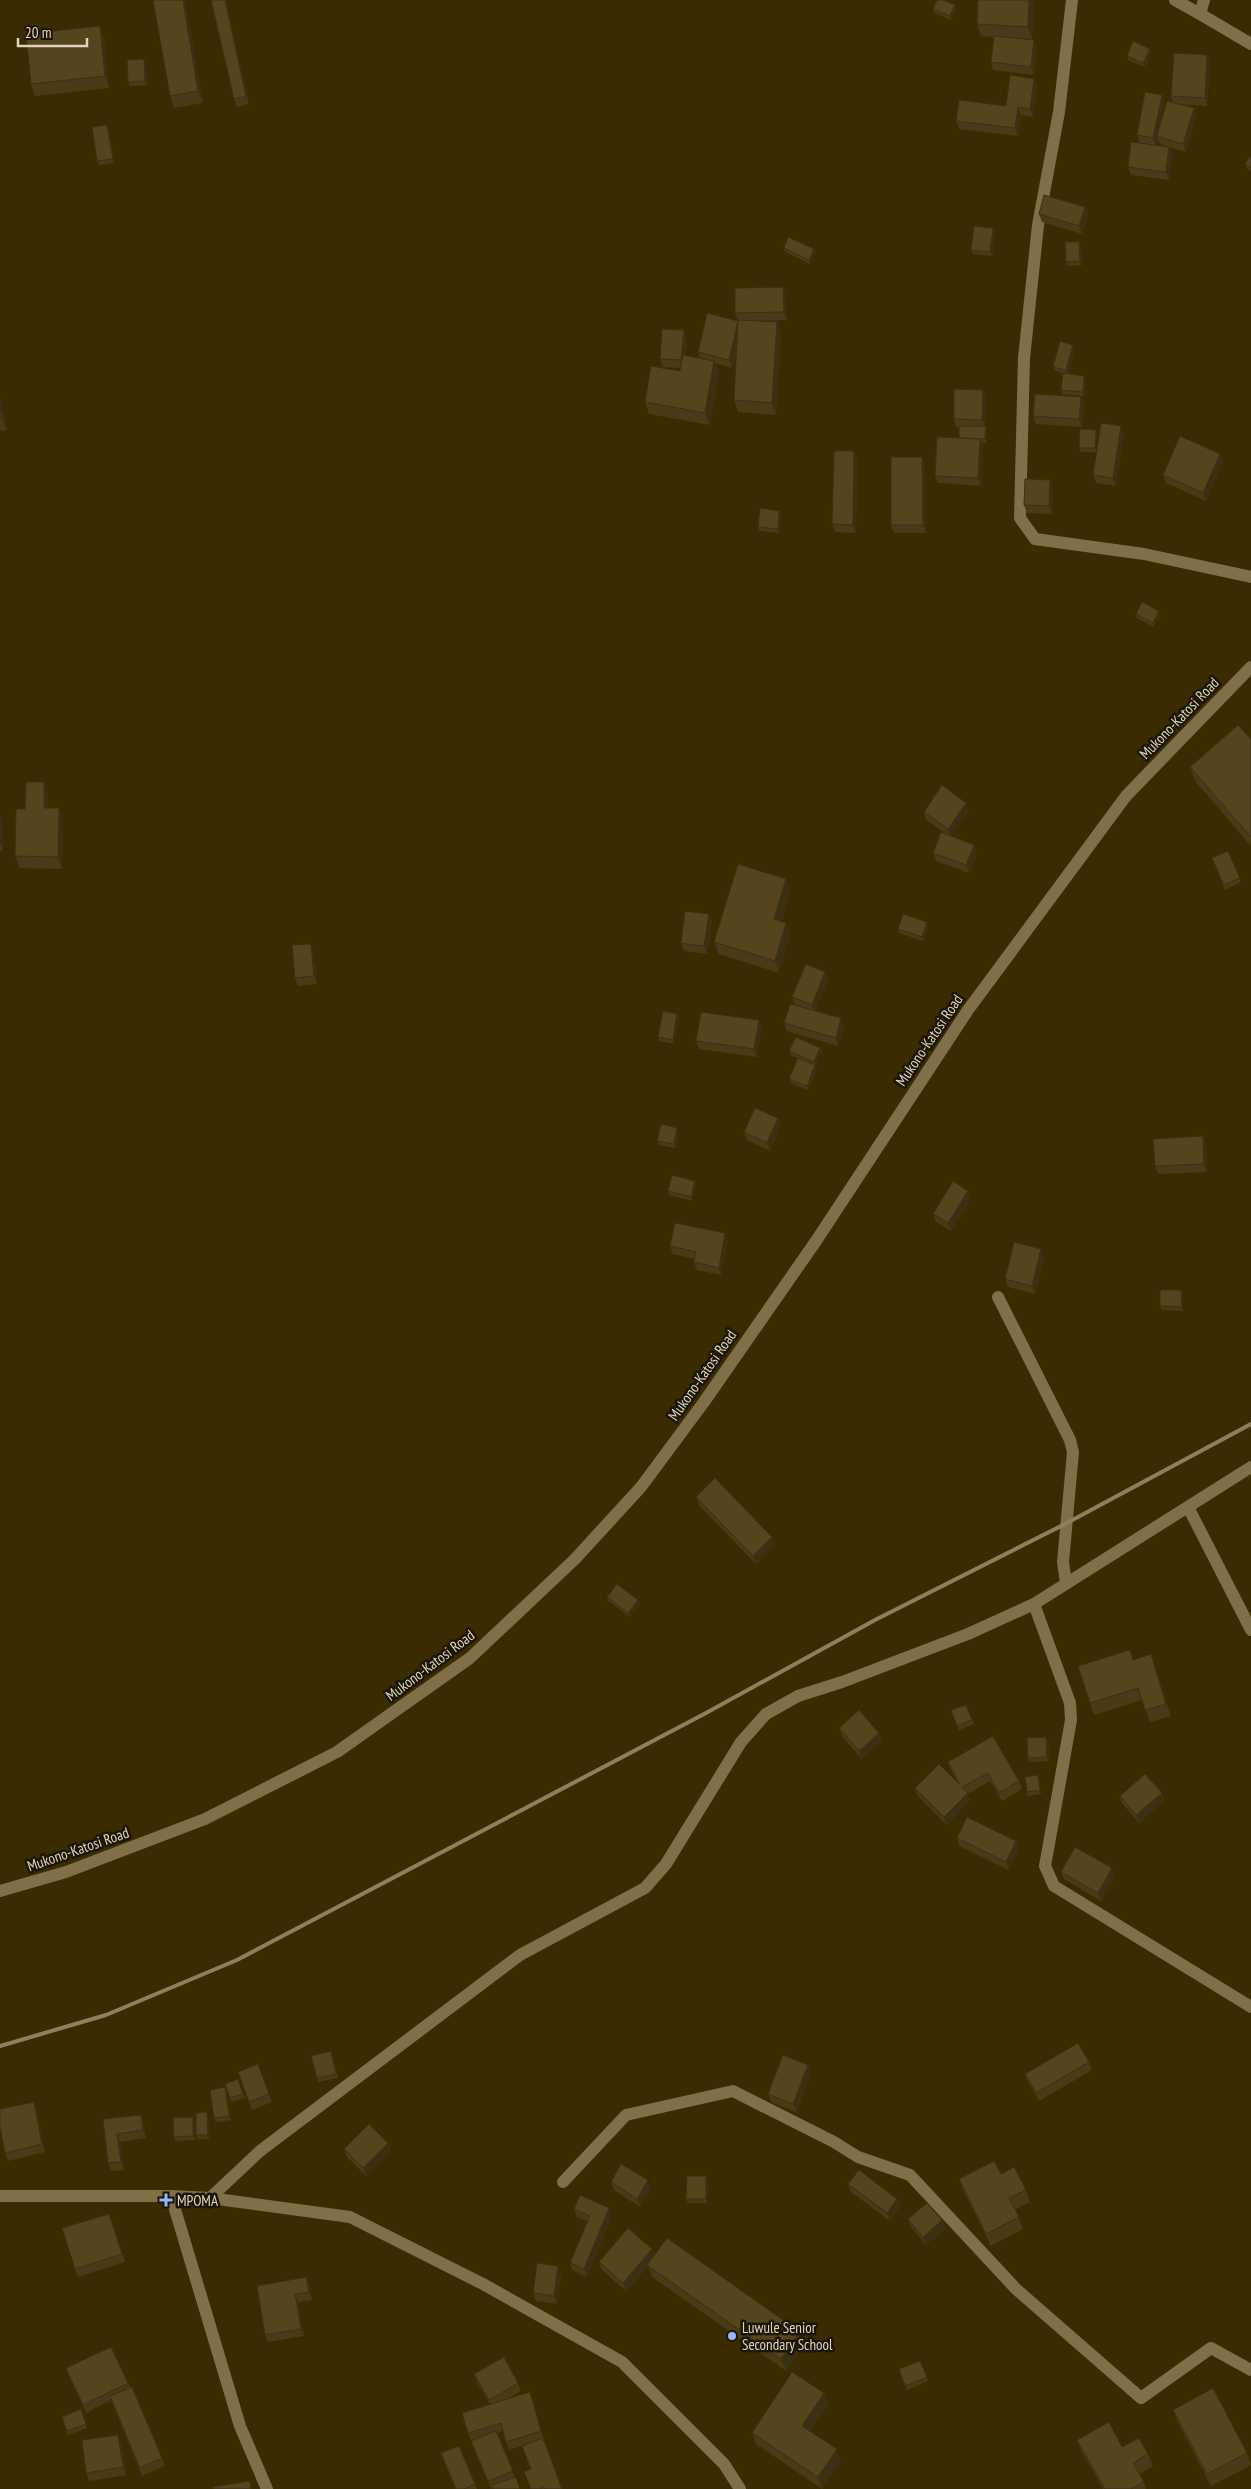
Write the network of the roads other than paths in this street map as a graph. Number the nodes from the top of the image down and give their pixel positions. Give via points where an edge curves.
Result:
1 (1072, 0) edge
2 (1175, 0) edge
3 (1204, 0) edge
4 (1200, 14) junction
5 (1251, 44) edge
6 (1251, 577) edge
7 (1251, 667) edge
8 (998, 1296) dead end
9 (1251, 1468) edge
10 (1188, 1507) junction
11 (1066, 1583) junction
12 (1034, 1604) junction
13 (1251, 1630) edge
14 (0, 1891) edge
15 (1251, 2007) edge
16 (563, 2182) dead end
17 (0, 2196) edge
18 (171, 2196) junction
19 (210, 2198) junction
20 (1251, 2370) edge
21 (267, 2489) edge
22 (740, 2489) edge

1 - 6 street via 1059,112 1038,225 1024,358 1020,518 1035,539 1144,554
2 - 4 street
3 - 4 street
4 - 5 street
7 - 14 street, Mukono-Katosi Road via 1126,796 968,1010 816,1241 704,1402 642,1487 575,1559 470,1658 337,1752 205,1819 66,1872
8 - 11 street via 1074,1452 1063,1562
9 - 10 street
10 - 11 street
10 - 13 street
11 - 12 street
12 - 15 street via 1070,1703 1071,1720 1045,1866 1054,1886
12 - 19 street via 968,1634 798,1696 766,1714 741,1742 666,1864 645,1888 520,1954 260,2151
16 - 20 street via 626,2115 733,2092 858,2157 910,2175 1016,2289 1141,2398 1211,2348
17 - 18 street
18 - 19 street
18 - 21 street via 240,2426
19 - 22 street via 350,2217 483,2284 622,2362 724,2464

